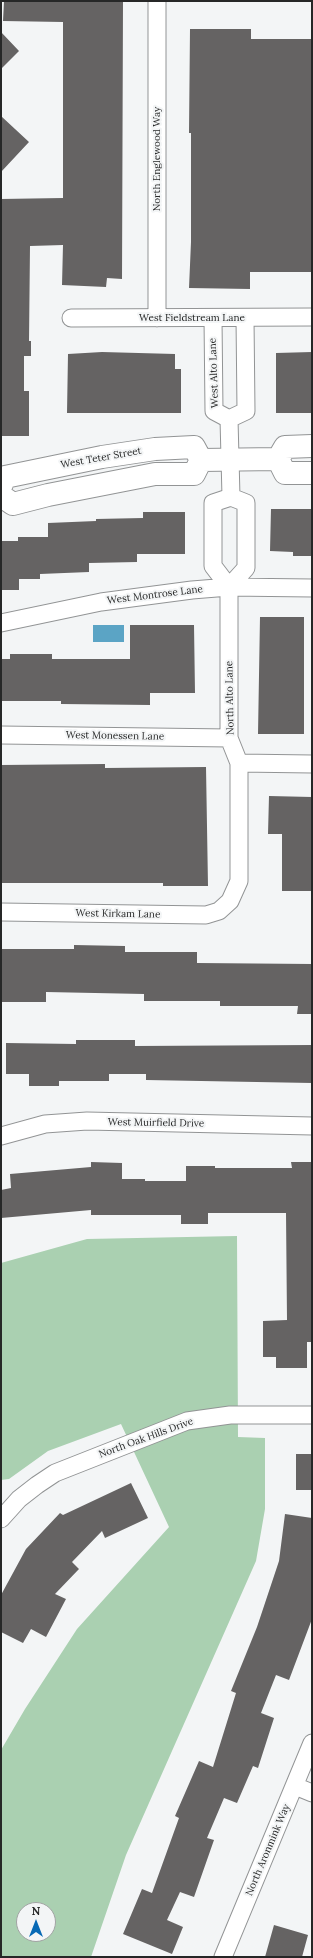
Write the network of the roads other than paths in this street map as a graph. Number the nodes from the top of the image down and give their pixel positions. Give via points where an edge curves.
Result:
1 (158, 1) edge
2 (71, 318) dead end
3 (157, 318) junction
4 (212, 318) junction
5 (245, 318) junction
6 (312, 318) edge
7 (229, 419) junction
8 (312, 446) edge
9 (230, 459) junction
10 (278, 459) junction
11 (201, 460) junction
12 (312, 473) edge
13 (1, 486) edge
14 (1, 496) edge
15 (230, 497) junction
16 (229, 587) junction
17 (312, 588) edge
18 (1, 623) edge
19 (1, 734) edge
20 (229, 738) junction
21 (239, 763) junction
22 (312, 764) edge
23 (230, 901) joint
24 (1, 912) edge
25 (312, 1126) edge
26 (1, 1136) edge
27 (312, 1415) edge
28 (1, 1519) edge
29 (312, 1743) edge
30 (295, 1786) junction
31 (312, 1793) edge
32 (223, 1957) edge

1 - 3 street, North Englewood Way
2 - 3 street, West Fieldstream Lane
3 - 4 street, West Fieldstream Lane
4 - 5 street, West Fieldstream Lane
4 - 7 street, West Alto Lane via 214,411
5 - 6 street, West Fieldstream Lane
5 - 7 street, West Alto Lane via 246,411
7 - 9 street, West Alto Lane
8 - 10 street via 285,447
9 - 10 street
9 - 11 street
9 - 15 street, West Alto Lane
10 - 12 street via 285,473
11 - 13 street, West Teter Street via 194,447 155,448 5,477
11 - 14 street via 194,474 155,474 12,504
15 - 16 street via 213,503 213,566
15 - 16 street via 246,503 246,568
16 - 17 street, West Montrose Lane
16 - 18 street, West Montrose Lane via 101,602
16 - 20 street, North Alto Lane
19 - 20 street, West Monessen Lane
20 - 21 street, North Alto Lane
21 - 22 street
21 - 23 street, North Alto Lane via 239,881
23 - 24 street, West Kirkam Lane via 219,910 206,915
25 - 26 street, West Muirfield Drive via 87,1121 45,1124
27 - 28 street, North Oak Hills Drive via 230,1415 187,1421 55,1473 19,1499
29 - 30 street, North Aronmink Way
30 - 31 street
30 - 32 street, North Aronmink Way

